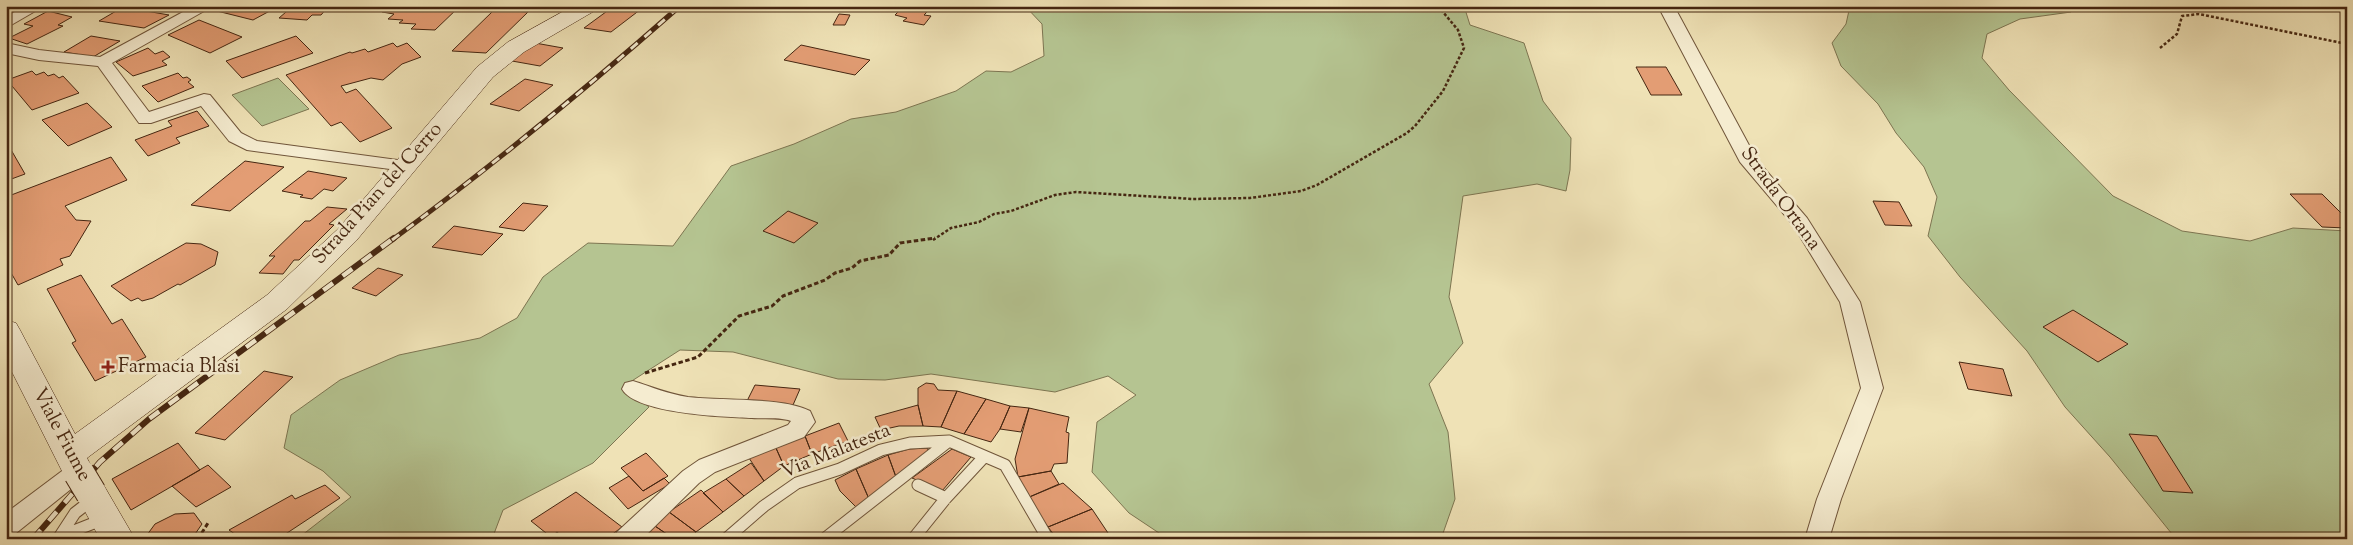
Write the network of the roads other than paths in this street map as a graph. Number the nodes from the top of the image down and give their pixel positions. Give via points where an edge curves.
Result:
1 (37, 6) edge
2 (206, 6) edge
3 (1666, 6) edge
4 (583, 7) edge
5 (6, 23) edge
6 (6, 48) edge
7 (103, 62) junction
8 (405, 166) junction
9 (6, 330) edge
10 (632, 389) road end
11 (949, 442) junction
12 (984, 457) junction
13 (909, 481) junction
14 (91, 492) edge
15 (946, 498) junction
16 (6, 527) edge
17 (59, 537) edge
18 (626, 539) edge
19 (726, 539) edge
20 (824, 539) edge
21 (913, 539) edge
22 (1048, 539) edge
23 (1817, 539) edge

1 - 5 street
2 - 7 street
3 - 23 street, Strada Ortana via 1749,162 1800,222 1850,302 1872,388 1828,499
4 - 8 street, Strada Pian del Cerro via 516,47 485,72
6 - 7 street via 39,56
7 - 8 street via 145,119 204,99 235,137 253,146
8 - 14 street, Strada Pian del Cerro via 347,235
9 - 14 street, Viale Fiume
10 - 18 street via 647,398 667,403 793,412 804,422 796,431 707,466 691,477
11 - 12 lane, Via Malatesta
11 - 13 lane
11 - 19 lane, Via Malatesta via 910,442 797,483
12 - 15 lane
12 - 22 lane, Via Malatesta via 1005,465
13 - 15 lane
13 - 20 lane
14 - 16 street
14 - 17 lane
14 - 17 lane
15 - 21 lane

